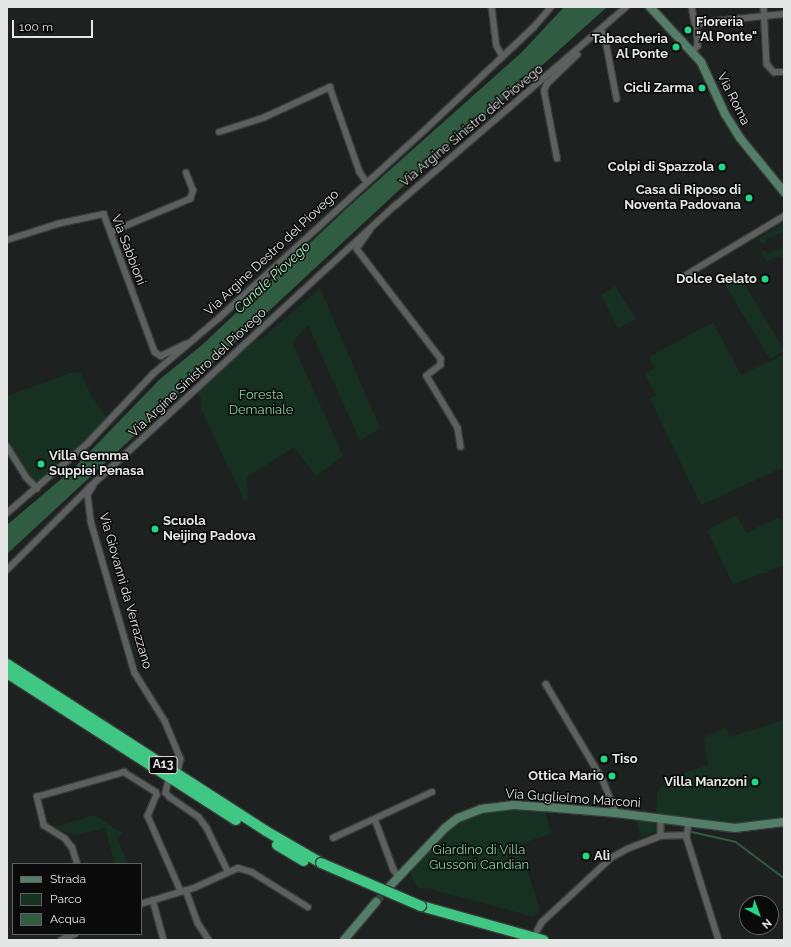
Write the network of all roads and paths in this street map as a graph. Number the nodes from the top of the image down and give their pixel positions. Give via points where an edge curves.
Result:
1 (492, 7) edge
2 (551, 7) edge
3 (626, 7) edge
4 (650, 7) edge
5 (692, 7) edge
6 (764, 7) edge
7 (784, 14) edge
8 (764, 16) junction
9 (696, 25) junction
10 (601, 30) junction
11 (587, 42) junction
12 (693, 52) junction
13 (502, 55) junction
14 (784, 72) edge
15 (617, 99) dead end
16 (218, 132) dead end
17 (557, 158) dead end
18 (186, 173) dead end
19 (366, 182) junction
20 (784, 192) edge
21 (784, 216) edge
22 (372, 227) junction
23 (111, 232) junction
24 (7, 240) edge
25 (686, 275) dead end
26 (187, 345) junction
27 (7, 446) edge
28 (461, 447) dead end
29 (96, 484) junction
30 (37, 488) junction
31 (7, 513) edge
32 (7, 570) edge
33 (7, 664) edge
34 (7, 673) edge
35 (546, 684) dead end
36 (179, 768) dead end
37 (168, 784) dead end
38 (432, 792) dead end
39 (616, 813) junction
40 (661, 818) junction
41 (375, 819) junction
42 (689, 822) junction
43 (784, 822) edge
44 (686, 835) junction
45 (661, 836) junction
46 (333, 838) dead end
47 (77, 863) edge
48 (320, 865) junction
49 (228, 871) junction
50 (399, 877) junction
51 (390, 886) tunnel mouth
52 (184, 891) junction
53 (153, 900) junction
54 (376, 902) tunnel mouth
55 (142, 904) edge
56 (308, 907) dead end
57 (419, 909) junction
58 (73, 935) edge
59 (540, 936) edge
60 (61, 940) edge
61 (164, 940) edge
62 (209, 940) edge
63 (344, 940) edge
64 (514, 940) edge
65 (719, 940) edge

1 - 13 street via 496,42
2 - 13 street, Via Argine Destro del Piovego
3 - 10 street, Via Argine Sinistro del Piovego
4 - 12 street, Via Roma
5 - 9 street
6 - 8 street
7 - 8 street
8 - 9 street via 716,20
8 - 14 street via 768,64 774,72
9 - 12 street via 698,46
10 - 11 street, Via Argine Sinistro del Piovego
10 - 15 street via 605,36
11 - 17 street, Via Argine Sinistro del Piovego via 547,84 544,91
11 - 22 street, Via Argine Sinistro del Piovego
12 - 20 street, Via Roma via 702,62 725,114 740,138
13 - 19 street, Via Argine Destro del Piovego via 425,130
16 - 19 street via 263,118 330,87 360,172
18 - 23 street via 193,191 190,199
19 - 26 street, Via Argine Destro del Piovego
21 - 25 street
22 - 28 street, Via Argine Sinistro del Piovego via 357,249 441,359 440,365 427,376 458,428
22 - 29 street, Via Argine Sinistro del Piovego
23 - 24 street, Via Sabbioni via 104,214 57,224
23 - 26 street, Via Sabbioni via 155,352 161,356 184,344
26 - 30 street, Via Argine Destro del Piovego via 153,374 88,443
27 - 30 street via 26,477
29 - 32 street, Via Argine Sinistro del Piovego via 28,546
29 - 36 street, Via Giovanni da Verrazzano via 88,495 91,522 136,673 158,707 178,749 181,759
30 - 31 street, Via Argine Destro del Piovego
33 - 48 highway, A13
34 - 48 highway, A13 via 139,759
35 - 39 street via 603,780
37 - 49 street via 166,793 199,817 207,828
38 - 41 street
39 - 40 street, Via Guglielmo Marconi
39 - 50 street, Via Guglielmo Marconi via 514,805 469,812 445,828
40 - 42 street, Via Guglielmo Marconi
40 - 45 street
41 - 46 street
41 - 50 street
42 - 43 street, Via Guglielmo Marconi via 735,828
42 - 44 street
44 - 45 street
44 - 65 street
45 - 59 street via 627,848 606,862 542,922
47 - 52 street via 72,848 65,839 46,828 36,799 124,772 158,795 148,816
48 - 57 highway, A13, bridge
49 - 52 street via 212,881
49 - 56 street via 238,868 252,872
50 - 51 street, Via Guglielmo Marconi
52 - 53 street
52 - 62 street
53 - 55 street
53 - 61 street
54 - 63 street
57 - 59 highway, A13
57 - 64 highway, A13
58 - 60 street

